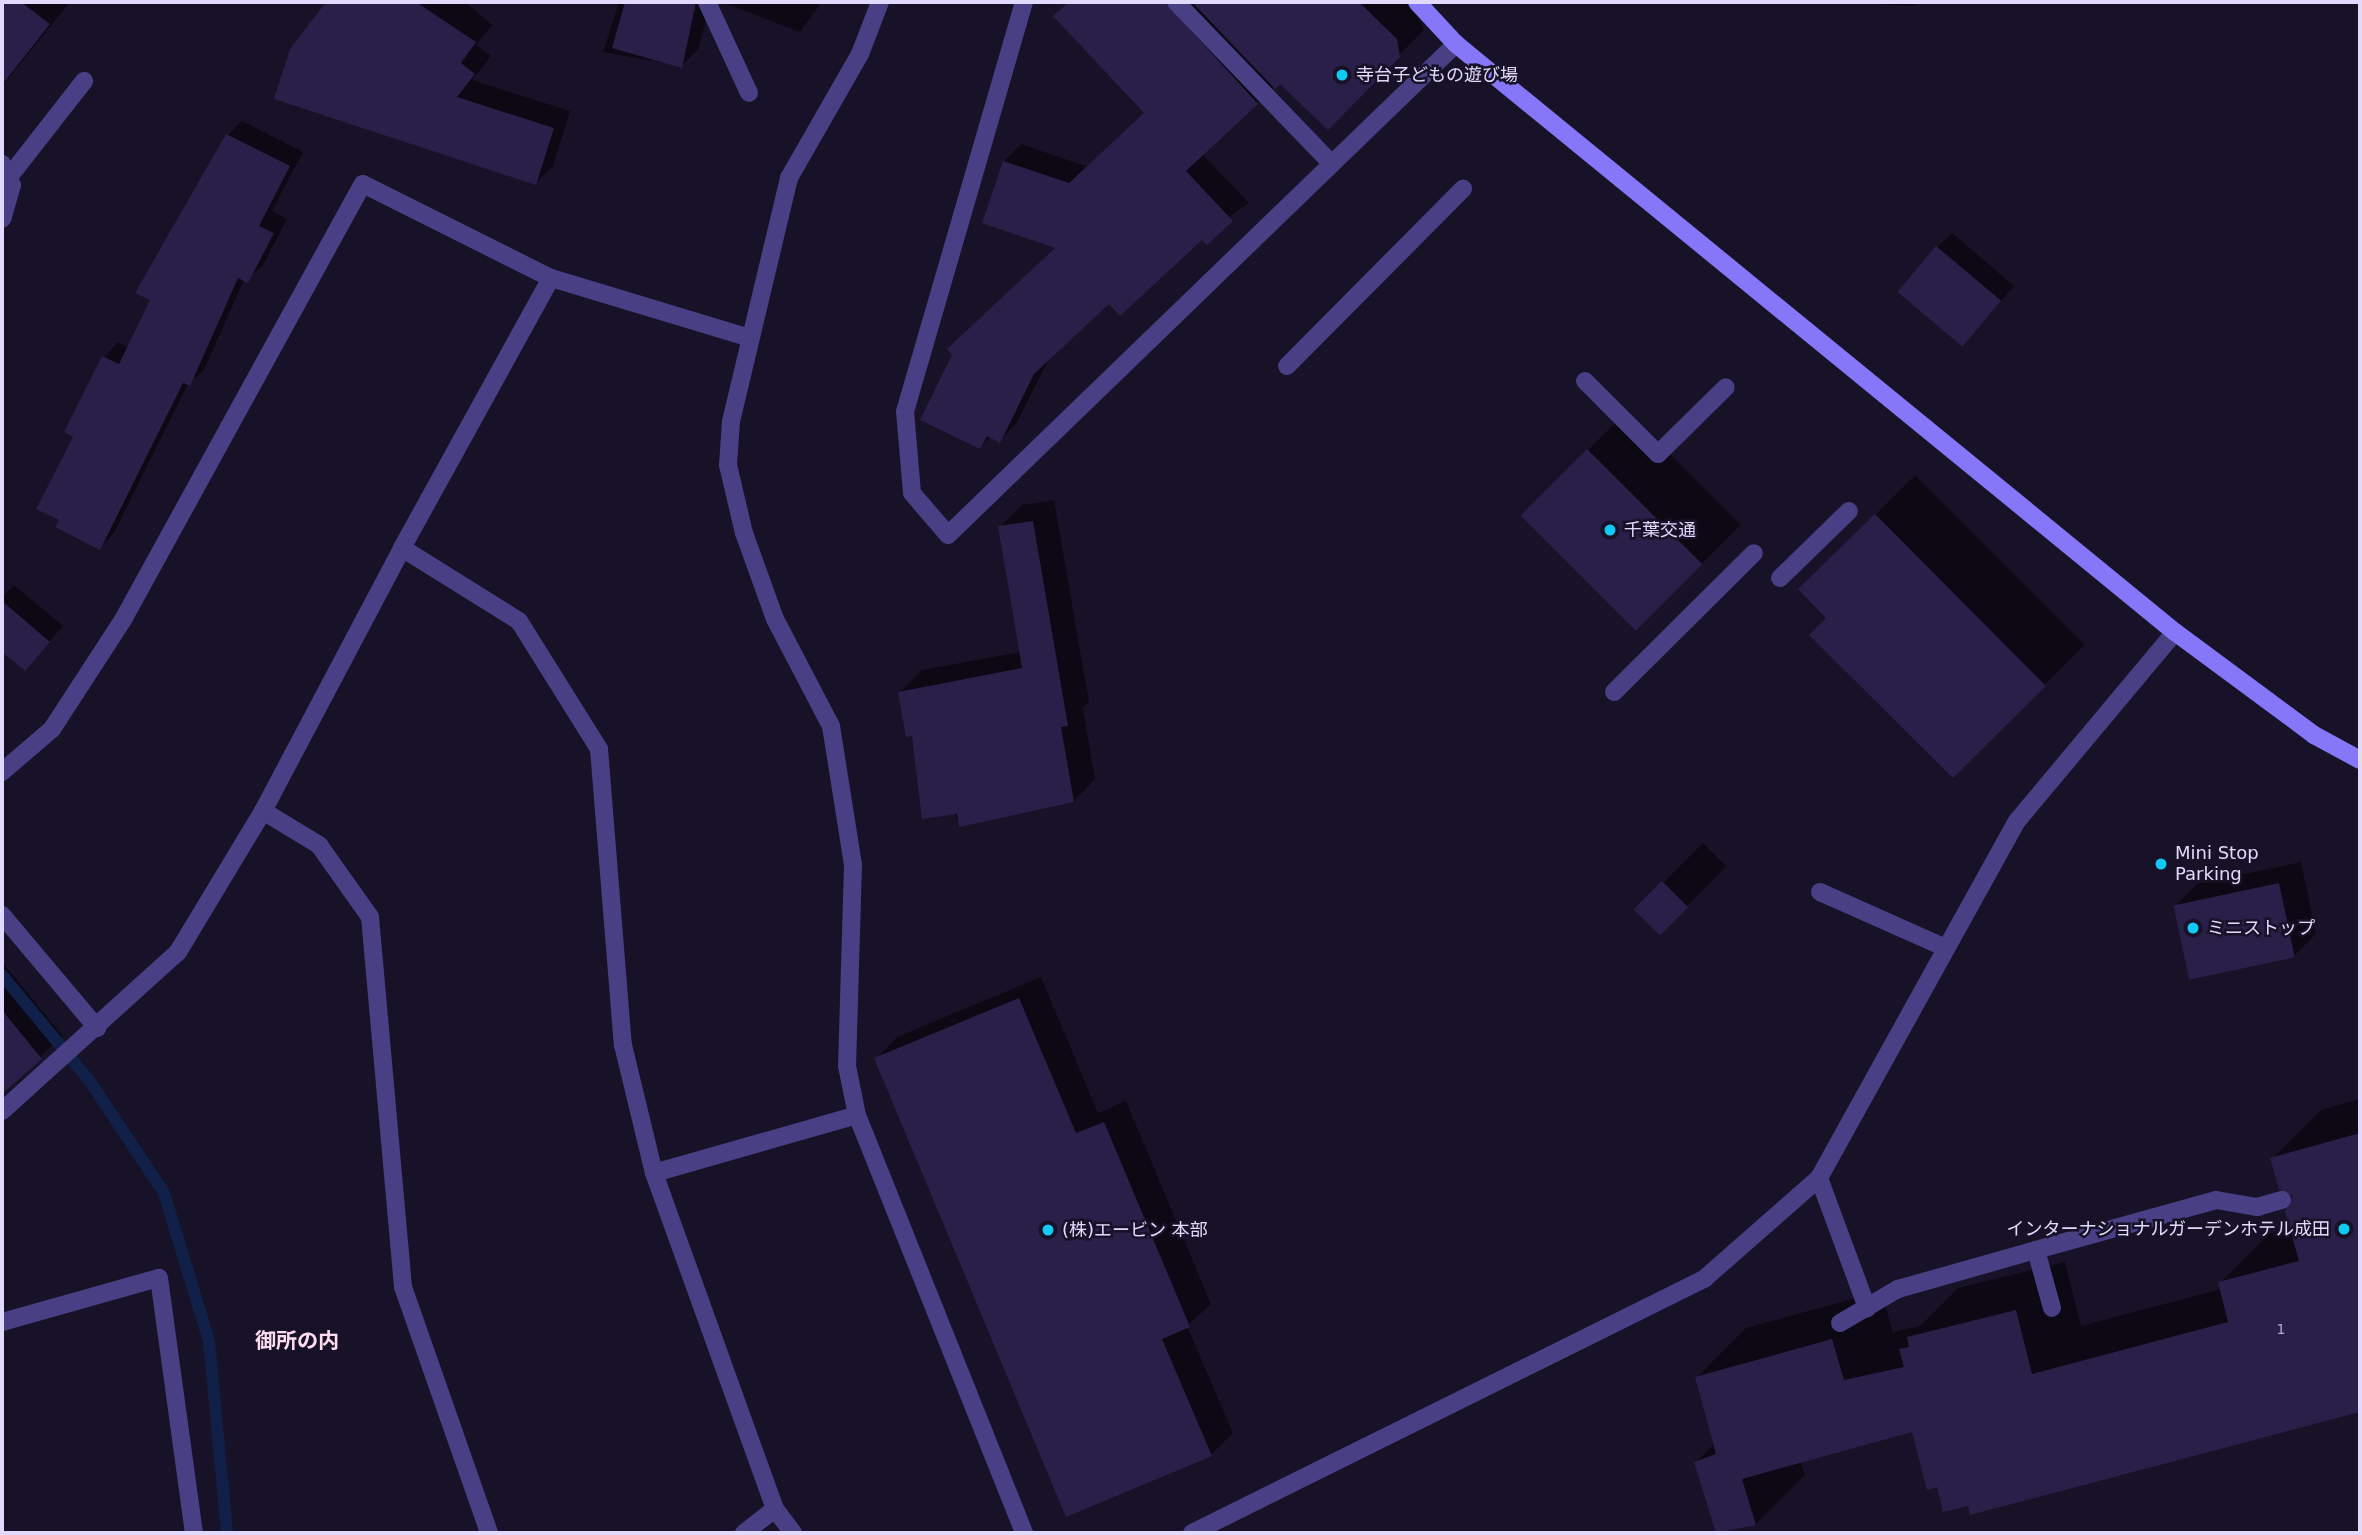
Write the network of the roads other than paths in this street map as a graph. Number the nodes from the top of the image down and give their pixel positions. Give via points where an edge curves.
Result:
1 (706, 2) edge
2 (880, 2) edge
3 (1024, 2) edge
4 (1176, 2) edge
5 (1416, 2) edge
6 (1457, 44) junction
7 (84, 81) dead end
8 (748, 93) dead end
9 (1332, 164) junction
10 (6, 171) edge
11 (1463, 189) dead end
12 (2, 219) edge
13 (551, 278) junction
14 (750, 338) junction
15 (1287, 366) dead end
16 (1585, 381) dead end
17 (1726, 387) dead end
18 (1849, 511) dead end
19 (402, 548) junction
20 (1754, 553) dead end
21 (1780, 579) dead end
22 (2175, 632) junction
23 (1614, 692) dead end
24 (2360, 760) edge
25 (2, 772) edge
26 (263, 811) junction
27 (1820, 892) dead end
28 (2, 915) edge
29 (1946, 948) junction
30 (92, 1033) junction
31 (2, 1111) edge
32 (857, 1115) junction
33 (654, 1173) junction
34 (1819, 1178) junction
35 (2282, 1200) dead end
36 (2036, 1250) junction
37 (1867, 1308) junction
38 (2052, 1308) dead end
39 (2, 1322) edge
40 (1840, 1323) dead end
41 (775, 1508) junction
42 (194, 1533) edge
43 (489, 1533) edge
44 (744, 1533) edge
45 (793, 1533) edge
46 (1024, 1533) edge
47 (1192, 1533) edge

1 - 8 street
2 - 14 street via 860,54 789,178
3 - 9 street via 905,411 912,493 948,535
4 - 9 street
5 - 6 street
6 - 9 street
6 - 22 street
7 - 10 street
10 - 12 street via 9,207
11 - 15 street
13 - 14 street
13 - 19 street
13 - 25 street via 363,184 124,618 52,729
14 - 32 street via 731,421 729,465 744,533 775,619 834,738 853,865 846,1066
16 - 17 street via 1658,454
18 - 21 street
19 - 26 street
19 - 33 street via 519,621 599,749 623,1045
20 - 23 street
22 - 24 street via 2303,727
22 - 29 street via 2017,821
26 - 30 street via 178,952
26 - 43 street via 319,845 370,917 402,1287
27 - 29 street
28 - 30 street
29 - 34 street
30 - 31 street
32 - 33 street
32 - 46 street
33 - 41 street
34 - 37 street
34 - 47 street via 1704,1279
35 - 36 street via 2257,1207 2216,1200
36 - 37 street via 1898,1289
36 - 38 street
37 - 40 street
39 - 42 street via 159,1278
41 - 44 street
41 - 45 street

